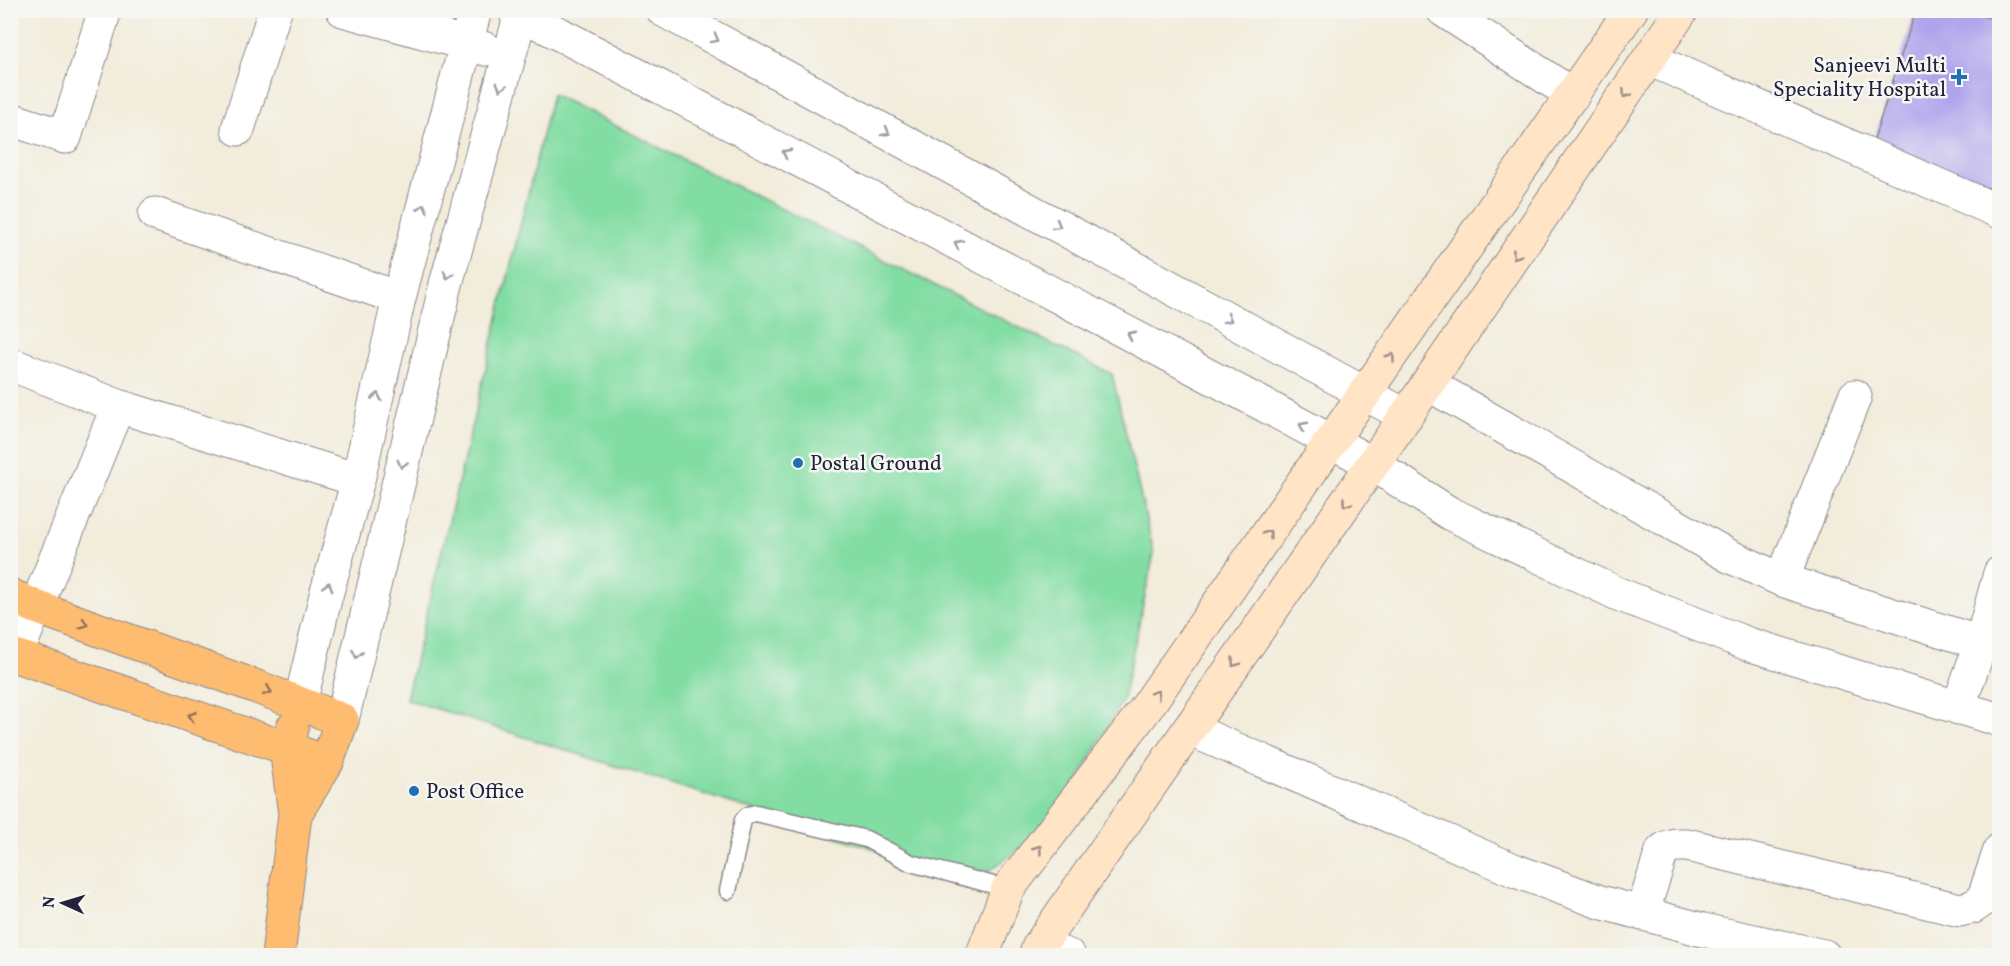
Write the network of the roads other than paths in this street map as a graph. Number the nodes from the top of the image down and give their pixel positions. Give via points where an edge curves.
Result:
1 (105, 10) edge
2 (275, 10) edge
3 (343, 10) edge
4 (475, 10) edge
5 (663, 10) edge
6 (1443, 10) edge
7 (1631, 10) edge
8 (1682, 10) edge
9 (519, 12) edge
10 (466, 44) junction
11 (509, 56) junction
12 (1649, 59) junction
13 (1573, 95) junction
14 (10, 119) edge
15 (238, 129) dead end
16 (2000, 212) edge
17 (155, 214) dead end
18 (399, 298) junction
19 (10, 364) edge
20 (1428, 384) junction
21 (1366, 394) junction
22 (1855, 396) dead end
23 (118, 405) junction
24 (1406, 416) junction
25 (1333, 442) junction
26 (1373, 464) junction
27 (358, 480) junction
28 (2000, 573) edge
29 (1782, 580) junction
30 (23, 601) edge
31 (1982, 643) junction
32 (12, 662) edge
33 (300, 704) junction
34 (1958, 708) junction
35 (342, 720) junction
36 (2000, 720) edge
37 (1189, 729) junction
38 (286, 748) junction
39 (327, 762) junction
40 (295, 814) junction
41 (2000, 850) edge
42 (1008, 889) junction
43 (728, 891) dead end
44 (1642, 914) junction
45 (1047, 952) edge
46 (278, 956) edge
47 (982, 956) edge
48 (1824, 956) edge

1 - 14 street via 65,137
2 - 15 street
3 - 10 street
4 - 10 street
5 -> 21 street
6 - 13 street
7 - 13 street
8 - 12 street
9 - 11 street
25 -> 9 street
10 - 11 street
18 -> 10 street
11 -> 35 street via 446,284
12 - 16 street
12 -> 20 street
21 -> 13 street
17 - 18 street
27 -> 18 street
19 - 23 street
20 - 24 street
20 - 29 street via 1730,556
21 - 24 street
21 - 25 street
22 - 29 street
23 - 27 street
23 - 30 street
24 - 26 street
25 - 26 street
42 -> 25 street via 1144,711
26 - 34 street via 1449,513 1618,594 1748,644
26 -> 37 street
33 -> 27 street
28 - 31 street
29 - 31 street
30 - 32 street
30 -> 33 main road
31 - 34 street
38 -> 32 main road
33 - 35 main road
33 - 38 main road
34 - 36 street
35 - 39 main road
37 - 44 street via 1515,871
37 - 45 street
38 - 39 main road
38 - 40 main road
39 - 40 main road
40 - 46 main road
41 - 44 street via 1983,900 1960,910 1687,845 1668,846 1662,851
42 - 43 lane via 912,863 866,839 756,813 743,820
42 - 47 street
44 - 48 street

